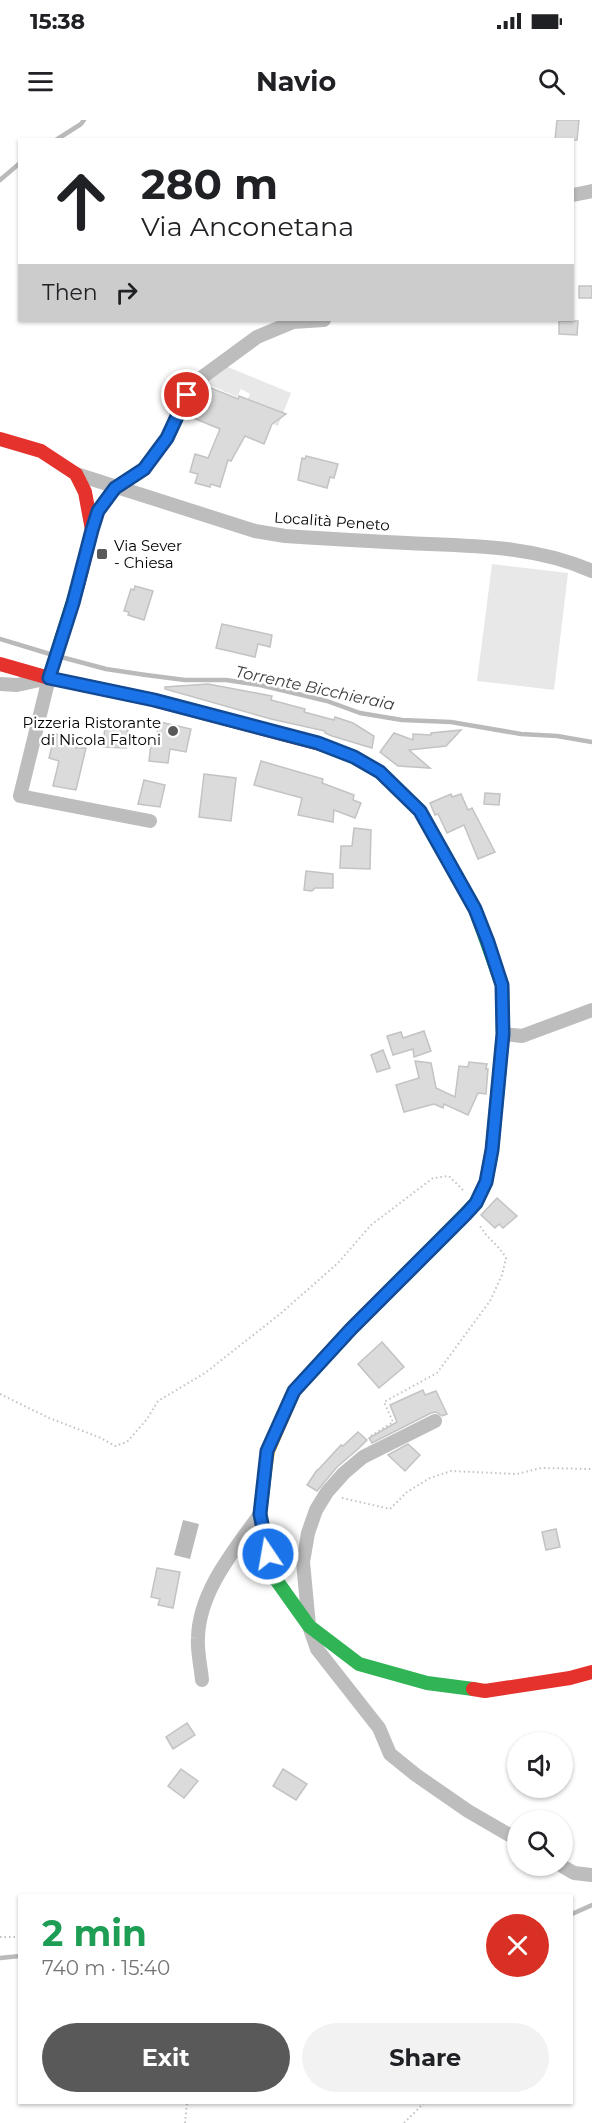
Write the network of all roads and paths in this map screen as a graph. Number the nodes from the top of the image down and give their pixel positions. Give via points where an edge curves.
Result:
1 (592, 191) edge
2 (574, 195) edge
3 (309, 321) edge
4 (0, 438) edge
5 (76, 474) junction
6 (115, 488) junction
7 (92, 530) junction
8 (592, 570) edge
9 (0, 664) edge
10 (51, 671) junction
11 (0, 684) edge
12 (150, 821) dead end
13 (592, 1010) edge
14 (503, 1034) junction
15 (473, 1206) junction
16 (0, 1394) edge
17 (435, 1421) dead end
18 (363, 1457) junction
19 (592, 1469) edge
20 (327, 1492) junction
21 (260, 1514) junction
22 (309, 1626) junction
23 (592, 1672) edge
24 (202, 1680) dead end
25 (507, 1833) edge
26 (573, 1872) edge
27 (592, 1875) edge
28 (0, 1937) edge
29 (18, 1937) edge
30 (187, 2104) edge
31 (423, 2104) edge
32 (185, 2123) edge
33 (404, 2123) edge

1 - 2 street
3 - 6 street via 294,322 257,337 197,381 167,438 144,469
4 - 5 main road via 41,451
5 - 6 street, Località Peneto
5 - 7 main road via 85,492
6 - 7 street via 98,511
6 - 8 street, Località Peneto via 224,522 285,536 483,545 533,553
7 - 10 main road
9 - 10 main road
10 - 11 street via 17,685
10 - 12 street via 20,796
10 - 14 main road via 318,743 380,772 420,811 475,909 502,985
13 - 14 street via 522,1036
14 - 15 main road via 492,1150 486,1182
15 - 16 path via 449,1176 433,1178 371,1225 338,1263 272,1320 205,1373 158,1401 127,1442 115,1446
15 - 18 path via 482,1229 506,1258 502,1275 490,1301 437,1373 384,1402 393,1422 368,1438
15 - 21 main road via 294,1391 267,1451
17 - 18 street
18 - 20 street
19 - 20 path via 541,1468 518,1474 451,1471 407,1492 390,1509
20 - 22 street via 308,1533 303,1562
21 - 22 main road via 272,1574
21 - 24 street via 221,1570 204,1603 198,1638
22 - 23 main road via 359,1664 427,1683 485,1691
22 - 25 street via 317,1650 379,1728 390,1754
26 - 27 street
28 - 29 path
30 - 32 path
31 - 33 path

